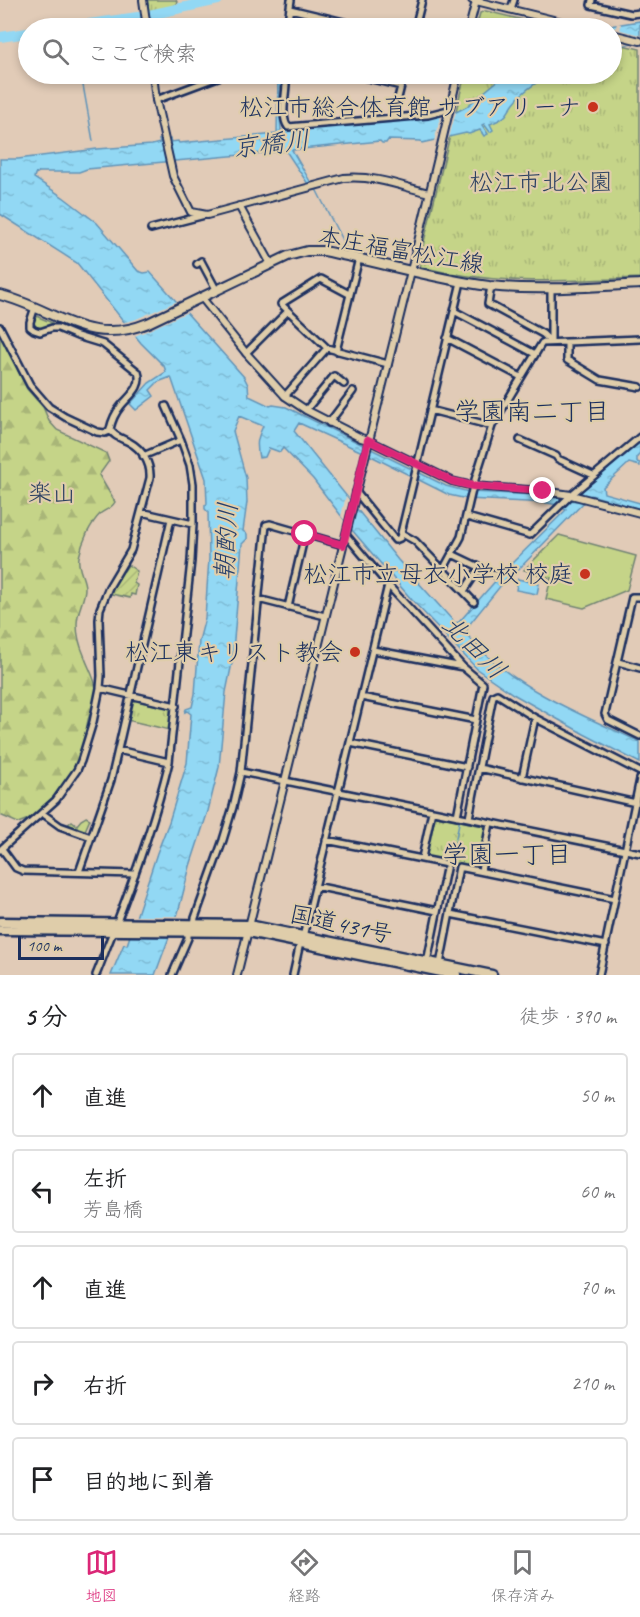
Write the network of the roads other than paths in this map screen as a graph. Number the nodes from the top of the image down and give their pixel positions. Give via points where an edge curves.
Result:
1 (143, 0) edge
2 (291, 0) edge
3 (422, 0) edge
4 (474, 0) edge
5 (513, 0) edge
6 (592, 0) edge
7 (290, 9) junction
8 (511, 9) junction
9 (640, 14) edge
10 (146, 18) edge
11 (289, 18) edge
12 (327, 18) edge
13 (418, 18) edge
14 (471, 18) edge
15 (544, 18) edge
16 (622, 36) edge
17 (640, 41) edge
18 (154, 84) edge
19 (199, 84) edge
20 (285, 84) edge
21 (393, 84) edge
22 (455, 84) edge
23 (401, 86) joint
24 (156, 100) junction
25 (448, 110) junction
26 (393, 118) junction
27 (429, 193) junction
28 (239, 206) junction
29 (207, 215) junction
30 (151, 229) dead end
31 (359, 258) junction
32 (197, 264) dead end
33 (271, 264) junction
34 (411, 271) junction
35 (461, 282) junction
36 (640, 284) edge
37 (491, 286) junction
38 (551, 288) junction
39 (217, 291) junction
40 (350, 294) junction
41 (0, 295) edge
42 (202, 298) junction
43 (35, 307) junction
44 (288, 311) junction
45 (454, 311) junction
46 (0, 327) edge
47 (447, 338) junction
48 (640, 339) edge
49 (551, 342) junction
50 (567, 342) junction
51 (327, 348) junction
52 (336, 351) junction
53 (246, 353) junction
54 (535, 354) junction
55 (388, 364) junction
56 (328, 371) dead end
57 (334, 376) junction
58 (521, 377) junction
59 (344, 384) dead end
60 (640, 387) edge
61 (353, 391) dead end
62 (285, 396) junction
63 (166, 406) dead end
64 (306, 410) junction
65 (430, 410) junction
66 (329, 423) junction
67 (492, 426) junction
68 (110, 431) junction
69 (640, 437) edge
70 (181, 440) junction
71 (520, 440) dead end
72 (368, 442) junction
73 (143, 456) junction
74 (417, 467) junction
75 (593, 475) junction
76 (473, 488) junction
77 (356, 494) junction
78 (572, 496) junction
79 (141, 512) junction
80 (640, 513) edge
81 (467, 517) junction
82 (171, 519) junction
83 (193, 524) junction
84 (346, 533) junction
85 (401, 533) junction
86 (305, 534) junction
87 (343, 545) junction
88 (452, 554) junction
89 (480, 567) junction
90 (443, 570) junction
91 (496, 575) dead end
92 (388, 585) junction
93 (464, 591) junction
94 (640, 597) edge
95 (258, 599) junction
96 (474, 602) dead end
97 (288, 607) junction
98 (325, 616) junction
99 (373, 650) junction
100 (618, 662) junction
101 (463, 667) junction
102 (640, 668) edge
103 (100, 688) junction
104 (131, 695) junction
105 (361, 696) junction
106 (176, 706) junction
107 (535, 718) junction
108 (476, 720) junction
109 (640, 736) edge
110 (350, 743) junction
111 (118, 750) junction
112 (170, 762) junction
113 (467, 767) junction
114 (479, 768) junction
115 (241, 772) junction
116 (640, 772) edge
117 (522, 778) junction
118 (640, 779) edge
119 (286, 780) junction
120 (338, 791) junction
121 (636, 803) junction
122 (432, 811) junction
123 (42, 813) junction
124 (462, 817) junction
125 (490, 823) junction
126 (91, 837) junction
127 (326, 840) junction
128 (1, 849) edge
129 (625, 850) junction
130 (640, 853) edge
131 (422, 858) junction
132 (481, 871) junction
133 (79, 872) junction
134 (135, 874) junction
135 (315, 886) junction
136 (615, 898) junction
137 (437, 911) junction
138 (450, 914) junction
139 (0, 922) edge
140 (194, 925) junction
141 (115, 928) junction
142 (248, 929) junction
143 (0, 930) edge
144 (183, 930) junction
145 (302, 940) junction
146 (606, 945) junction
147 (426, 969) edge
148 (438, 970) edge
149 (96, 975) edge
150 (172, 975) edge
151 (237, 975) edge
152 (293, 975) edge
153 (456, 975) edge
154 (492, 975) edge
155 (599, 975) edge

1 - 10 street
2 - 7 street
3 - 13 street
4 - 8 street
4 - 14 street
5 - 8 street
6 - 9 street via 591,5
7 - 11 street
7 - 12 street
8 - 15 street
16 - 17 street
18 - 24 street
19 - 24 street
20 - 26 street via 288,127
21 - 23 street
22 - 25 street
23 - 26 street
24 - 29 street via 176,184 191,212
25 - 26 street
25 - 27 street
27 - 28 street via 356,177
27 - 34 street
28 - 29 street
28 - 33 street
29 - 30 street
31 - 33 main road, 本庄福富松江線 via 307,251
31 - 34 main road, 本庄福富松江線
31 - 40 street
32 - 39 street via 201,261
33 - 39 main road, 本庄福富松江線
34 - 35 main road, 本庄福富松江線
34 - 55 street
35 - 37 main road, 本庄福富松江線
35 - 45 street
36 - 38 main road, 本庄福富松江線
37 - 38 main road, 本庄福富松江線
37 - 49 street via 488,304
38 - 49 street
39 - 42 main road, 本庄福富松江線
40 - 44 street via 321,279 281,304
40 - 52 street
41 - 43 main road, 本庄福富松江線
42 - 43 main road, 本庄福富松江線 via 148,323 107,332 68,322
42 - 53 street
43 - 68 street via 30,322 34,330 58,328 102,344 138,372 139,385 120,406
44 - 51 street
44 - 53 street
45 - 47 street
45 - 54 street
46 - 68 street via 30,385 49,406 97,432
47 - 58 street
47 - 65 street
48 - 50 street
49 - 50 street
49 - 54 street via 542,343
50 - 60 street via 567,360 600,380
51 - 52 street
51 - 62 street
52 - 55 street
53 - 62 street
54 - 58 street
55 - 72 street
56 - 57 street
57 - 59 street
57 - 64 street
58 - 67 street
61 - 66 street
62 - 64 street
63 - 70 street
64 - 66 street
65 - 67 street
65 - 74 street
66 - 72 street
67 - 76 street
68 - 73 street via 135,446
69 - 75 street
70 - 73 street
70 - 83 street via 193,484
71 - 75 street
72 - 74 street
72 - 77 street
73 - 79 street via 150,478
74 - 76 street
74 - 85 street
75 - 78 street
76 - 78 street
76 - 81 street
77 - 84 street
77 - 85 street via 395,540
78 - 80 street
78 - 81 street via 530,535
79 - 82 street
79 - 103 street via 131,550 100,609
81 - 88 street
82 - 83 street
82 - 104 street
83 - 106 street
84 - 87 street
84 - 92 street
85 - 90 street via 415,541
86 - 87 street
86 - 95 street via 266,525
86 - 97 street
87 - 98 street
88 - 89 street
88 - 90 street
89 - 91 street
89 - 93 street
90 - 93 street
92 - 99 street
92 - 101 street
93 - 96 street
94 - 100 street via 632,597
95 - 97 street
95 - 115 street
97 - 98 street
98 - 119 street
99 - 101 street
99 - 105 street
100 - 102 street
100 - 109 street via 605,714 608,720
101 - 108 street via 483,684
103 - 104 street
103 - 123 street via 77,770
104 - 106 street
104 - 111 street
105 - 108 street
105 - 110 street
106 - 112 street
107 - 114 street via 497,694 493,696
107 - 116 street
107 - 117 street
108 - 113 street
110 - 113 street
110 - 120 street
111 - 112 street
111 - 126 street
112 - 134 street
113 - 124 street
114 - 117 street
114 - 124 street
115 - 119 street
115 - 140 street
117 - 121 street
118 - 121 street
119 - 120 street
119 - 142 street
120 - 122 street
120 - 127 street
121 - 129 street
122 - 124 street
122 - 131 street
123 - 126 street via 60,826
123 - 128 street
124 - 125 street
125 - 129 street
125 - 132 street
126 - 133 street
127 - 131 street
127 - 135 street
128 - 133 street via 20,871
129 - 130 street
129 - 136 street
131 - 137 street via 447,864
132 - 136 street
132 - 138 street via 459,867
133 - 134 street
134 - 141 street
135 - 137 street
135 - 145 street
136 - 146 street
137 - 147 street
138 - 146 street
138 - 148 street
139 - 141 highway
140 - 142 highway, 国道431号
140 - 144 highway, 国道431号
141 - 143 highway
141 - 144 highway
141 - 149 street
142 - 144 highway, 国道431号
142 - 145 highway, 国道431号
142 - 151 street
144 - 150 street via 188,938
145 - 147 highway, 国道431号
145 - 152 street
146 - 155 street
147 - 148 highway, 国道431号
148 - 153 highway, 国道431号
148 - 154 highway, 国道431号

